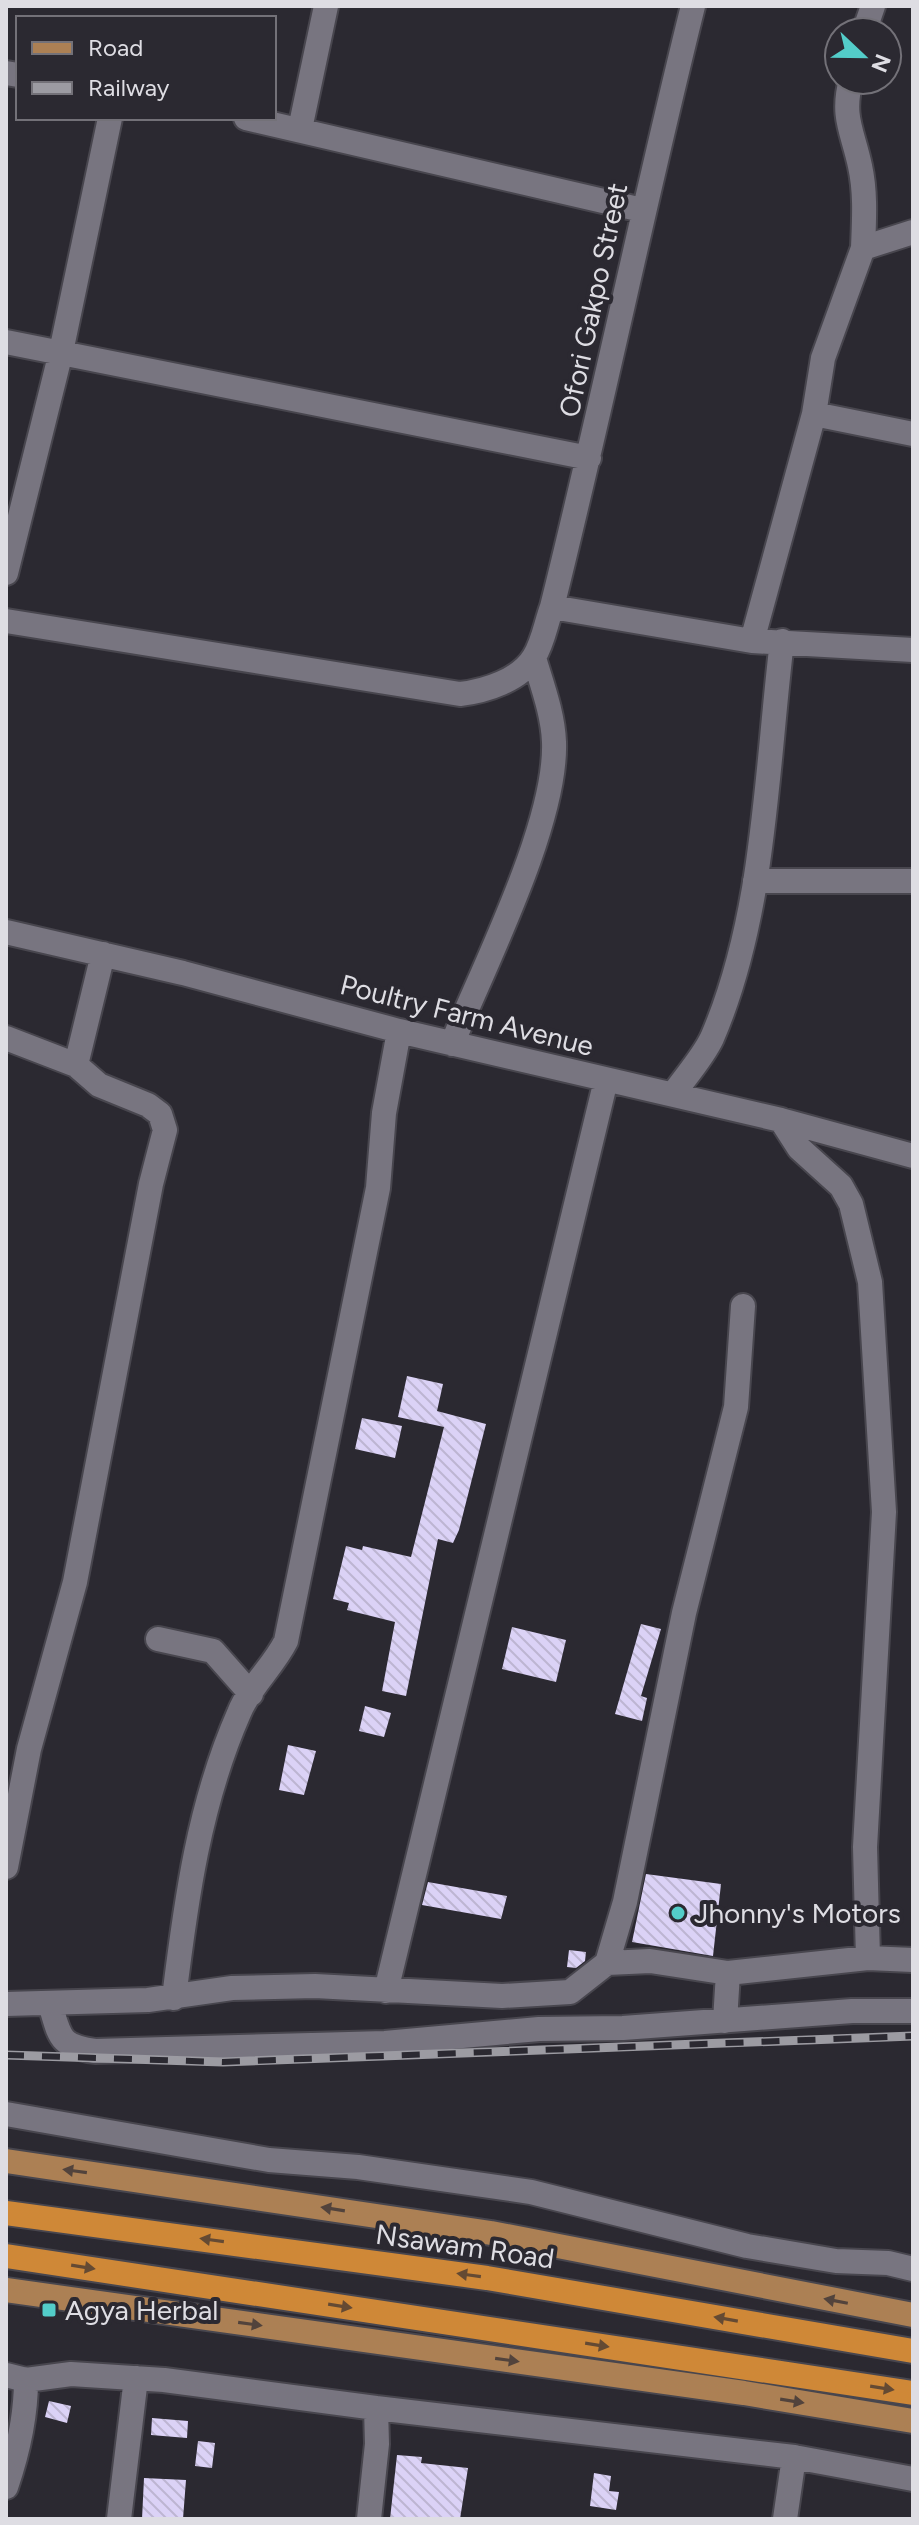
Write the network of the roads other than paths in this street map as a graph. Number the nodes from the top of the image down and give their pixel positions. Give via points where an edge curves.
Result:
1 (326, 6) edge
2 (693, 6) edge
3 (849, 96) edge
4 (110, 120) edge
5 (256, 120) edge
6 (300, 129) junction
7 (642, 210) junction
8 (913, 232) edge
9 (863, 248) junction
10 (6, 342) edge
11 (61, 352) junction
12 (814, 414) junction
13 (913, 434) edge
14 (589, 458) junction
15 (6, 573) edge
16 (552, 607) junction
17 (6, 621) edge
18 (752, 641) junction
19 (782, 641) junction
20 (913, 650) edge
21 (534, 658) junction
22 (755, 881) junction
23 (913, 881) edge
24 (6, 932) edge
25 (103, 954) junction
26 (399, 1031) junction
27 (6, 1038) edge
28 (452, 1044) junction
29 (76, 1065) junction
30 (606, 1080) junction
31 (674, 1093) junction
32 (781, 1120) junction
33 (913, 1156) edge
34 (743, 1306) dead end
35 (158, 1639) dead end
36 (251, 1694) junction
37 (6, 1867) edge
38 (868, 1958) junction
39 (913, 1960) edge
40 (607, 1963) junction
41 (728, 1973) junction
42 (386, 1991) junction
43 (538, 1995) junction
44 (174, 1998) junction
45 (6, 2004) edge
46 (50, 2004) junction
47 (913, 2011) edge
48 (725, 2021) junction
49 (539, 2029) junction
50 (6, 2114) edge
51 (6, 2161) edge
52 (6, 2213) edge
53 (6, 2256) edge
54 (913, 2269) edge
55 (6, 2290) edge
56 (913, 2315) edge
57 (913, 2351) edge
58 (16, 2378) edge
59 (136, 2378) junction
60 (913, 2393) edge
61 (376, 2408) junction
62 (913, 2421) edge
63 (794, 2457) junction
64 (913, 2479) edge
65 (6, 2487) edge
66 (119, 2519) edge
67 (369, 2519) edge
68 (785, 2519) edge

1 - 6 street
2 - 7 street, Ofori Gakpo Street
3 - 9 street via 846,121 864,199
4 - 11 street
5 - 6 street
6 - 7 street
7 - 14 street, Ofori Gakpo Street
8 - 9 street
9 - 12 street via 823,358
10 - 11 street
11 - 14 street
11 - 15 street
12 - 13 street
12 - 18 street
14 - 16 street, Ofori Gakpo Street
16 - 18 street
16 - 21 street, Ofori Gakpo Street
17 - 21 street via 460,694 484,692
18 - 19 street
19 - 20 street
19 - 22 street
21 - 28 street via 554,742 549,788 533,846
22 - 23 street
22 - 31 street via 728,995 711,1041
24 - 25 street, Poultry Farm Avenue
25 - 26 street, Poultry Farm Avenue
25 - 29 street
26 - 28 street, Poultry Farm Avenue
26 - 36 street via 378,1188 286,1641
27 - 29 street
28 - 30 street, Poultry Farm Avenue
29 - 37 street via 99,1085 148,1105 160,1114 165,1130 75,1582 29,1749
30 - 31 street, Poultry Farm Avenue
30 - 42 street
31 - 32 street, Poultry Farm Avenue
32 - 33 street, Poultry Farm Avenue
32 - 38 street via 799,1148 841,1186 851,1204 870,1282 884,1512 865,1847
34 - 40 street via 736,1407 687,1600 625,1902
35 - 36 street via 213,1651
36 - 44 street via 240,1708 205,1805 189,1877
38 - 39 street
38 - 41 street
40 - 41 street via 650,1961
40 - 43 street via 570,1992
41 - 48 street
42 - 43 street
42 - 44 street via 232,1988
43 - 49 street
44 - 46 street
45 - 46 street
46 - 49 street via 61,2038 71,2048 95,2051 385,2043
47 - 48 street
48 - 49 street
50 - 54 street via 269,2160 531,2192 747,2246
56 -> 51 main road via 491,2233
57 -> 52 highway, Nsawam Road via 487,2278
53 -> 60 highway
55 -> 62 main road
58 - 59 street
58 - 65 street via 22,2430
59 - 61 street
59 - 66 street
61 - 63 street
61 - 67 street
63 - 64 street
63 - 68 street

